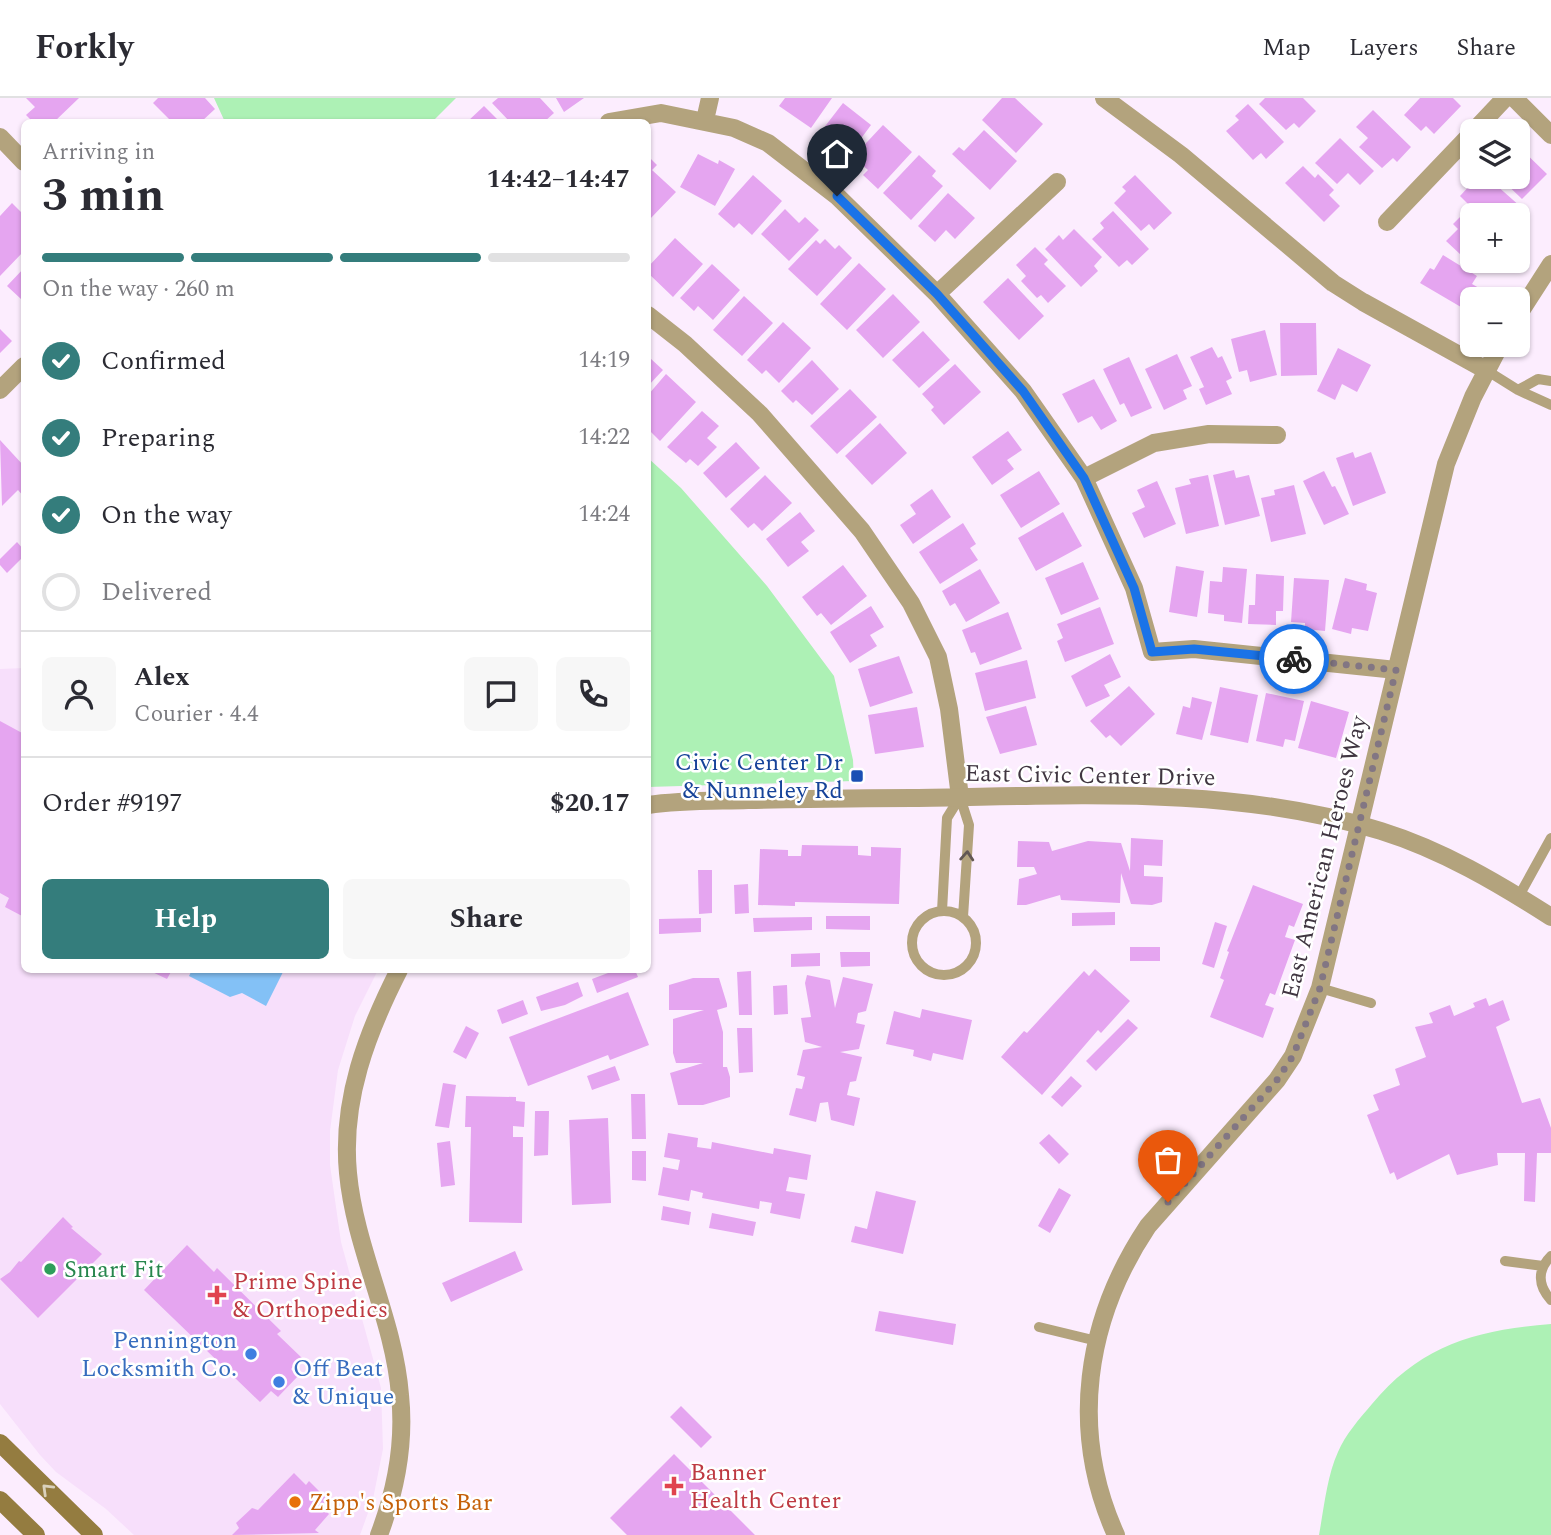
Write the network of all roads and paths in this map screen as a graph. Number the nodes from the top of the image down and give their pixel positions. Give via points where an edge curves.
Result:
1 (710, 98) edge
2 (1104, 98) edge
3 (1506, 98) edge
4 (1514, 98) edge
5 (627, 119) edge
6 (1486, 119) edge
7 (705, 120) junction
8 (1551, 135) edge
9 (0, 137) edge
10 (1460, 146) edge
11 (21, 159) edge
12 (1057, 182) dead end
13 (1387, 222) dead end
14 (1551, 264) edge
15 (937, 294) junction
16 (1530, 297) edge
17 (651, 317) edge
18 (1493, 357) edge
19 (21, 369) edge
20 (1486, 370) junction
21 (1551, 381) edge
22 (0, 390) edge
23 (1518, 390) junction
24 (1551, 405) edge
25 (1277, 435) dead end
26 (1084, 478) junction
27 (1396, 670) junction
28 (960, 797) junction
29 (651, 805) edge
30 (1360, 825) junction
31 (1551, 838) edge
32 (1519, 896) junction
33 (942, 911) junction
34 (963, 917) junction
35 (1551, 917) edge
36 (398, 973) edge
37 (1320, 988) junction
38 (1371, 1003) dead end
39 (1551, 1256) edge
40 (1505, 1261) dead end
41 (1543, 1266) junction
42 (1551, 1300) edge
43 (1039, 1328) dead end
44 (1097, 1341) junction
45 (0, 1443) edge
46 (0, 1500) edge
47 (36, 1535) edge
48 (94, 1535) edge
49 (379, 1535) edge
50 (1116, 1535) edge

1 - 7 street
2 - 20 street via 1181,155 1333,283
3 - 6 street
4 - 8 street
5 - 7 street via 662,113
7 - 15 street via 768,143 837,196
9 - 11 street
10 - 13 street
12 - 15 street
14 - 16 street
15 - 26 street via 1023,391
17 - 28 street via 761,414 862,531 911,603 938,657
18 - 20 street, East American Heroes Way
19 - 22 street
20 - 23 lane
20 - 27 street, East American Heroes Way via 1446,464
21 - 23 lane via 1538,379
23 - 24 lane
25 - 26 street via 1209,434 1154,443
26 - 27 street via 1134,588 1152,652 1194,649
27 - 30 street, East American Heroes Way
28 - 29 street, East Civic Center Drive
28 - 30 street, East Civic Center Drive via 1188,797
28 - 33 lane via 947,818
34 -> 28 lane via 969,825
30 - 32 street, East Civic Center Drive via 1413,842
30 - 37 street, East American Heroes Way
31 - 32 lane
32 - 35 street, East Civic Center Drive
33 - 34 lane
33 - 34 lane via 921,919 911,939 916,960 931,974 952,975 974,956 975,935
36 - 49 street via 366,1041 347,1136 353,1211 400,1393 397,1473
37 - 38 lane
37 - 44 street, East American Heroes Way via 1293,1056 1277,1080 1154,1218 1130,1253
39 - 41 lane
40 - 41 lane
41 - 42 lane via 1541,1284
43 - 44 lane
44 - 50 street, East American Heroes Way via 1088,1389 1088,1435 1104,1508
48 -> 45 main road
46 - 47 main road

